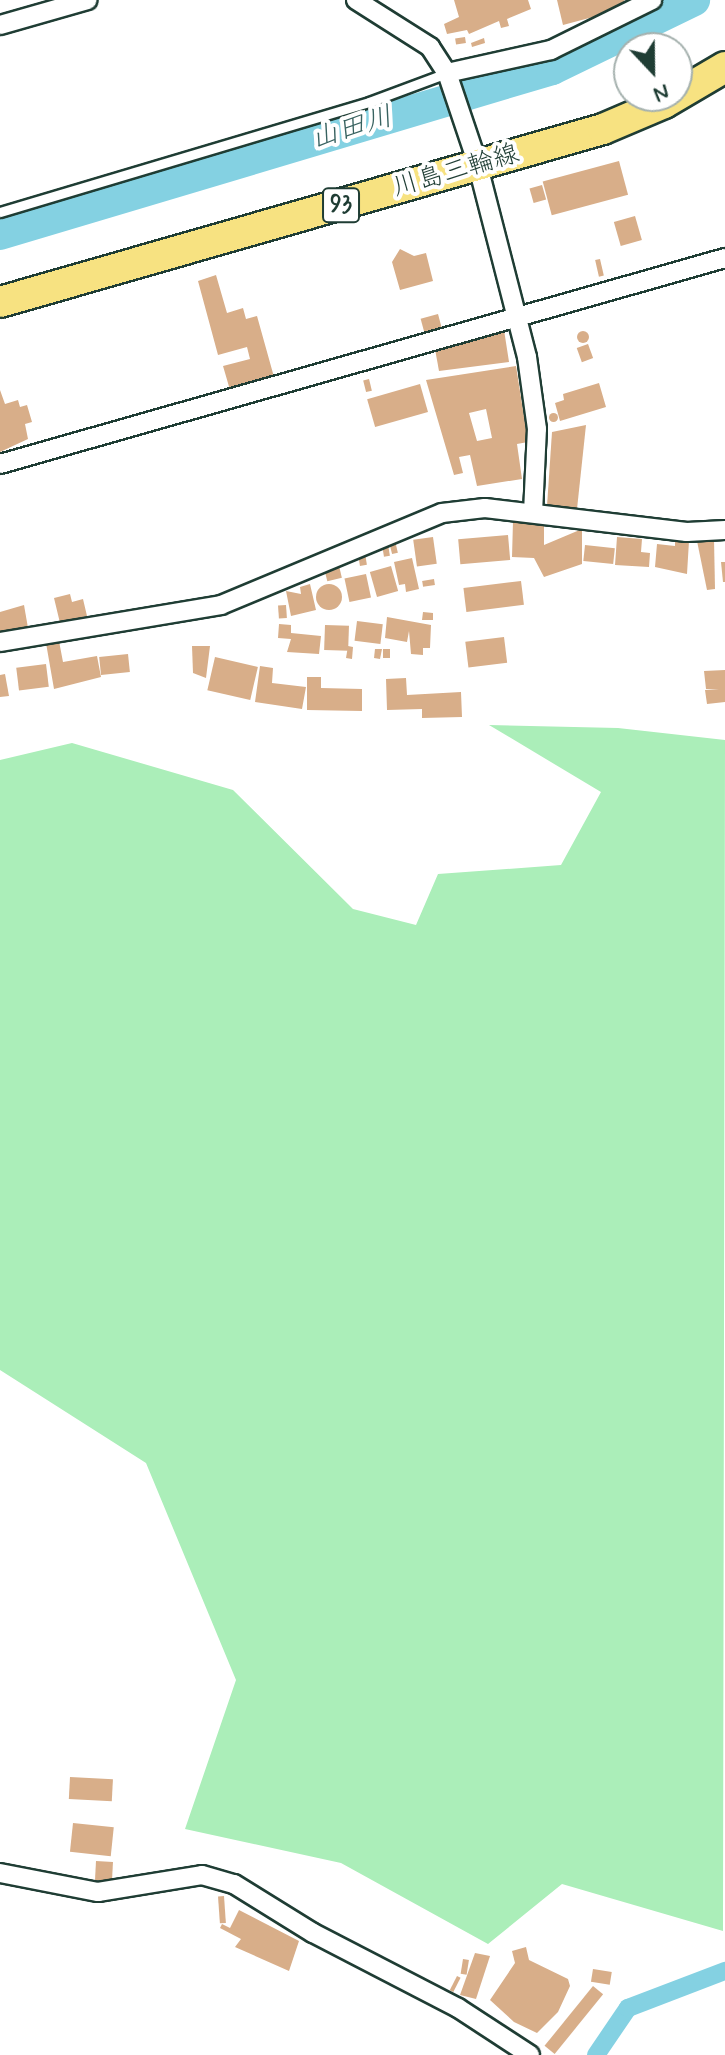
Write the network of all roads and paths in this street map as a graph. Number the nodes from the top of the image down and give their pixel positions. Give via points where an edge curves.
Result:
1 (88, 0) edge
2 (356, 0) edge
3 (652, 0) edge
4 (0, 25) edge
5 (725, 67) edge
6 (449, 77) junction
7 (477, 162) junction
8 (0, 212) edge
9 (725, 258) edge
10 (0, 302) edge
11 (517, 317) junction
12 (0, 464) edge
13 (533, 513) junction
14 (725, 530) edge
15 (0, 642) edge
16 (0, 1873) edge
17 (530, 2055) edge

1 - 4 street
2 - 6 street via 430,47
3 - 6 street via 551,50
5 - 7 main road, 川島三輪線 / 93 via 664,103 603,129
6 - 7 street
6 - 8 lane
7 - 10 main road, 川島三輪線 / 93
7 - 11 street
9 - 11 street
11 - 12 street
11 - 13 street via 537,429
13 - 14 street via 687,532
13 - 15 street via 485,508 442,513 221,605
16 - 17 street via 98,1892 202,1875 234,1884 313,1933 458,2008

